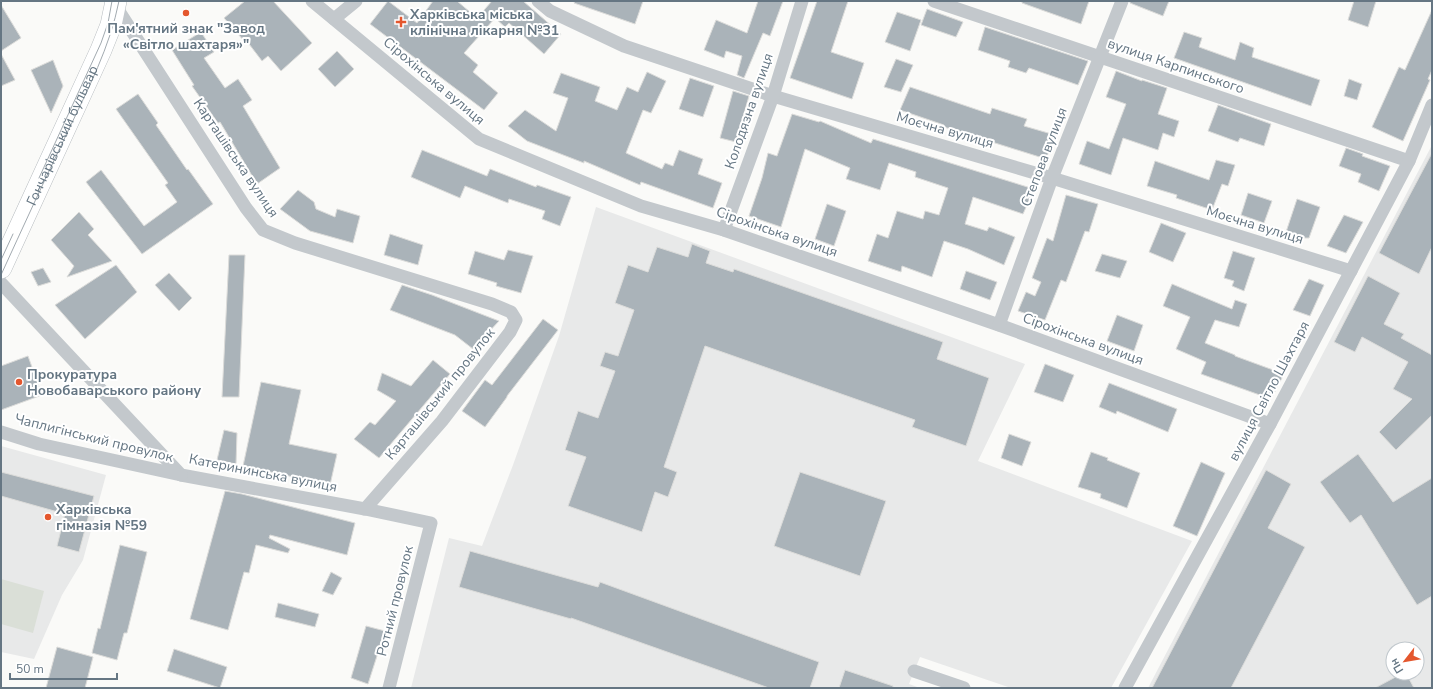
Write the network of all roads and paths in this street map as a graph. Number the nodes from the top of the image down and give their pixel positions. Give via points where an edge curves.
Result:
1 (312, 1) edge
2 (356, 1) edge
3 (538, 1) edge
4 (802, 1) edge
5 (934, 1) edge
6 (1122, 1) edge
7 (116, 3) edge
8 (334, 19) junction
9 (1100, 57) junction
10 (773, 96) junction
11 (1432, 105) edge
12 (1409, 161) junction
13 (1052, 178) junction
14 (724, 230) junction
15 (1, 268) edge
16 (1351, 271) junction
17 (1, 283) edge
18 (492, 304) joint
19 (999, 325) junction
20 (1270, 424) junction
21 (1, 432) edge
22 (180, 475) junction
23 (365, 509) junction
24 (431, 522) joint
25 (914, 671) dead end
26 (389, 688) edge
27 (964, 688) edge
28 (1125, 688) edge

1 - 8 street, Сірохінська вулиця
2 - 8 street
3 - 10 street, Моєчна вулиця via 550,11 624,46
4 - 10 street, Колодязна вулиця
5 - 9 street, вулиця Карпинського
6 - 9 street, Степова вулиця
7 - 15 main road, Гончарівський бульвар via 102,50
7 - 18 street, Карташівська вулиця via 262,230 295,243
8 - 14 street, Сірохінська вулиця via 478,139 642,206
9 - 12 street, вулиця Карпинського
9 - 13 street, Степова вулиця
10 - 13 street, Моєчна вулиця
10 - 14 street, Колодязна вулиця
11 - 12 street, вулиця Світло Шахтаря
12 - 16 street, вулиця Світло Шахтаря
13 - 16 street, Моєчна вулиця
13 - 19 street, Степова вулиця
14 - 19 street, Сірохінська вулиця
16 - 20 street, вулиця Світло Шахтаря
17 - 22 street, Катерининська вулиця
18 - 23 street, Карташівський провулок via 511,312 516,320 510,332 442,421
19 - 20 street, Сірохінська вулиця
20 - 28 street, вулиця Світло Шахтаря
21 - 22 street, Чаплигінський провулок via 39,444
22 - 23 street, Катерининська вулиця
23 - 24 street, Катерининська вулиця
24 - 26 street, Ротний провулок
25 - 27 street

